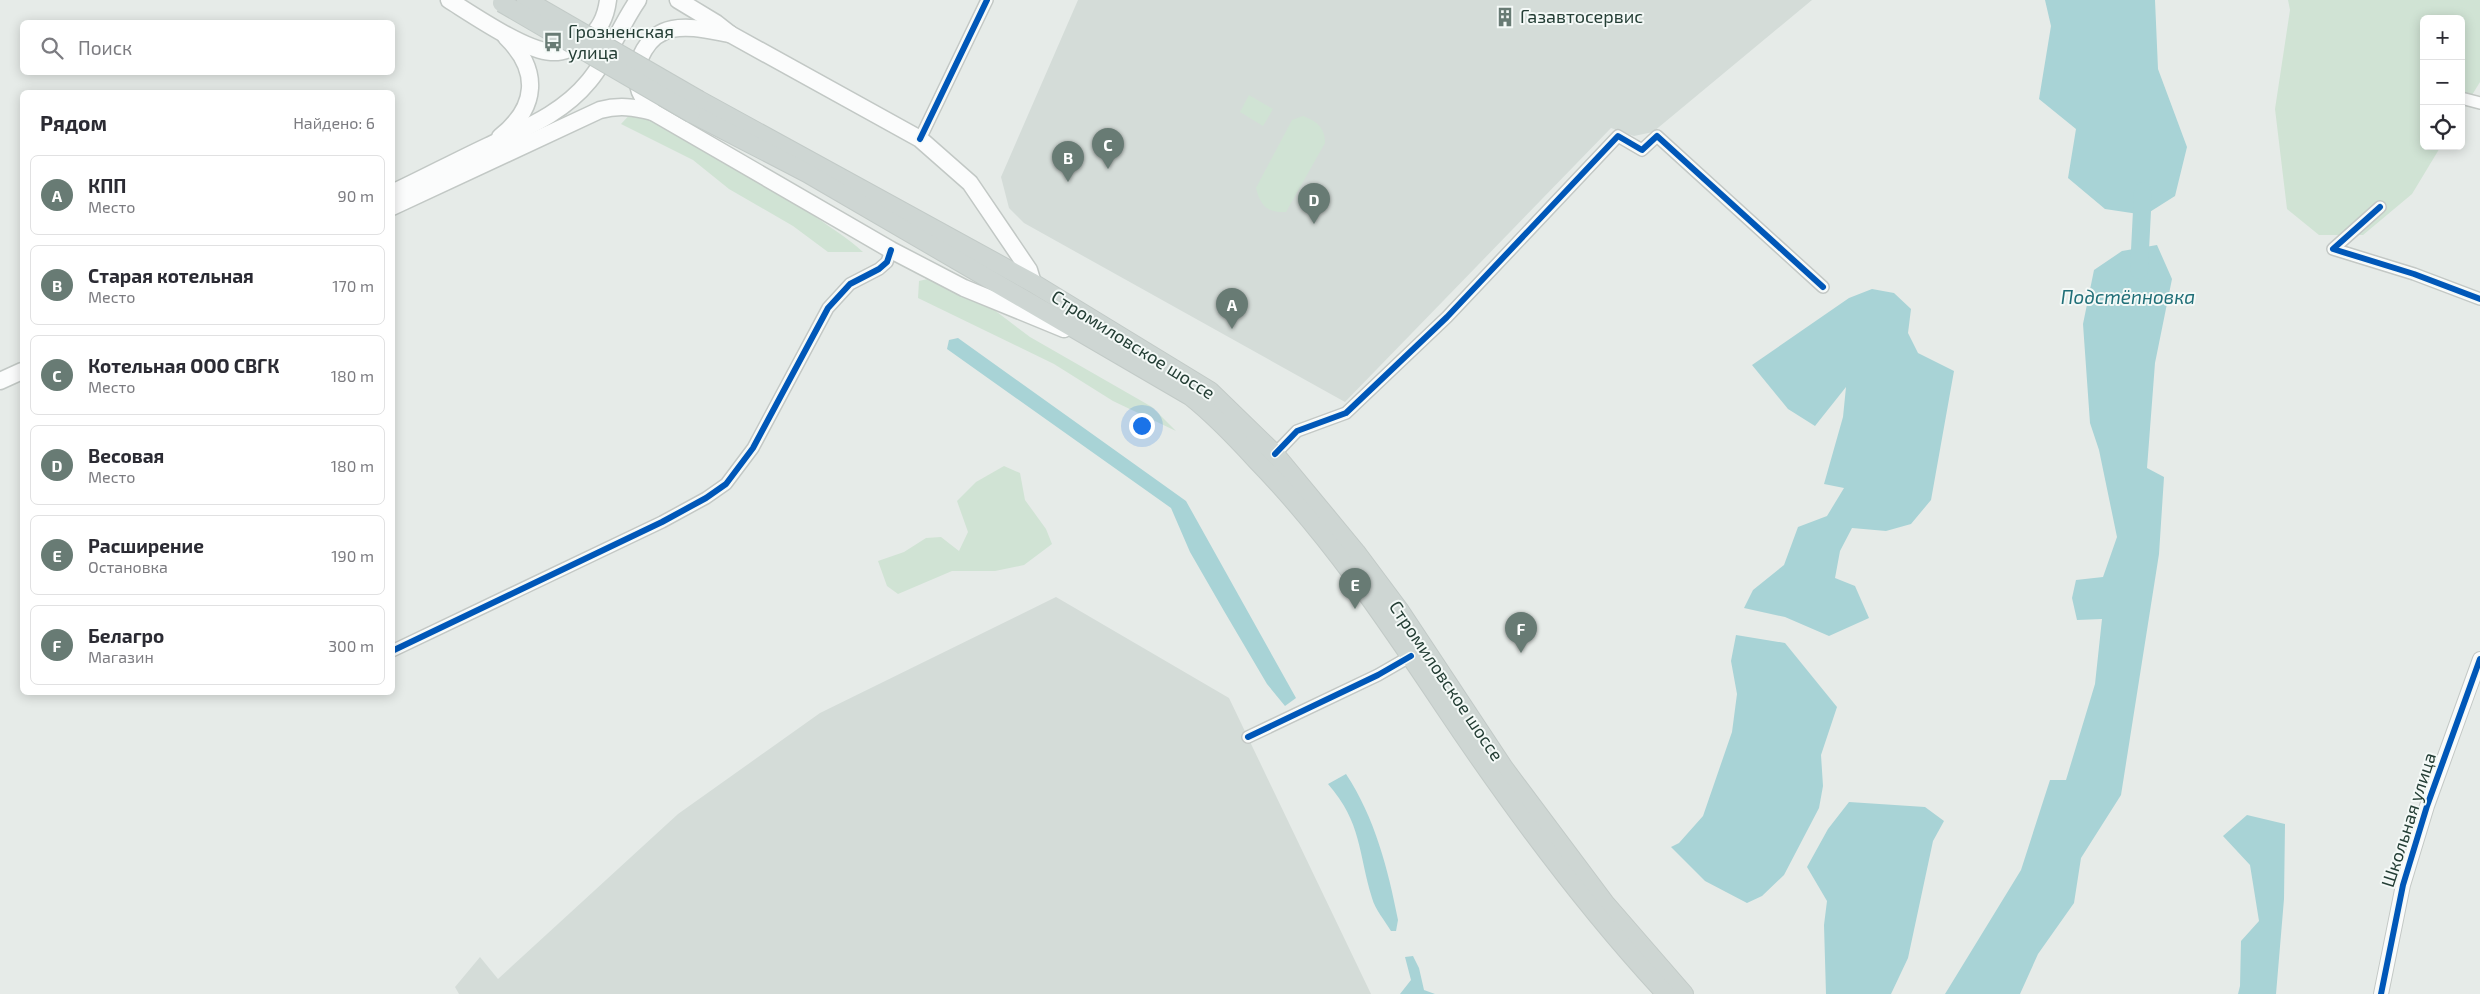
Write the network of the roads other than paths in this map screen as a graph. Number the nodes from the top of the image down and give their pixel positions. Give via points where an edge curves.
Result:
1 (449, 0) edge
2 (526, 0) edge
3 (608, 0) edge
4 (638, 0) edge
5 (643, 0) edge
6 (678, 0) edge
7 (987, 0) edge
8 (499, 2) edge
9 (498, 30) junction
10 (730, 34) junction
11 (2465, 99) edge
12 (2480, 103) edge
13 (695, 106) junction
14 (653, 112) junction
15 (548, 132) junction
16 (920, 139) junction
17 (490, 145) junction
18 (395, 192) edge
19 (395, 206) edge
20 (2380, 207) dead end
21 (891, 250) junction
22 (1033, 283) junction
23 (1823, 287) dead end
24 (2480, 299) edge
25 (1103, 346) junction
26 (20, 372) edge
27 (0, 381) edge
28 (1275, 454) junction
29 (395, 650) edge
30 (1411, 656) junction
31 (2480, 659) edge
32 (1248, 737) dead end
33 (1666, 994) edge
34 (1684, 994) edge
35 (2381, 994) edge

1 - 9 main road
2 - 13 main road, bridge
3 - 9 main road via 605,15 592,36 564,51 541,50
4 - 17 main road via 601,64 574,96 536,124
5 - 15 main road via 607,73 580,105
6 - 10 main road
7 - 16 street
8 - 13 main road, bridge
9 - 17 main road via 523,57 528,68 530,92 520,117
10 - 14 main road via 678,28 659,34 649,43 642,52 636,76 644,100
10 - 16 main road
11 - 12 street
13 - 22 main road, Стромиловское шоссе
13 - 25 main road, Стромиловское шоссе
14 - 15 main road via 615,106
14 - 21 main road
15 - 19 main road
16 - 22 main road via 970,183 1029,270
17 - 18 main road
20 - 24 street via 2334,249
21 - 25 main road via 964,288
21 - 29 street via 884,266 850,284 828,308 753,448 726,484 662,522
22 - 28 main road, Стромиловское шоссе via 1210,391
23 - 28 street via 1656,136 1642,150 1618,136 1447,317 1346,413 1297,431
25 - 30 main road, Стромиловское шоссе via 1190,396 1212,414 1282,486 1337,552
26 - 27 main road
28 - 34 main road, Стромиловское шоссе via 1400,611 1504,768 1605,903
30 - 32 street
30 - 33 main road, Стромиловское шоссе via 1519,815 1590,906
31 - 35 street, Школьная улица via 2427,806 2403,885

